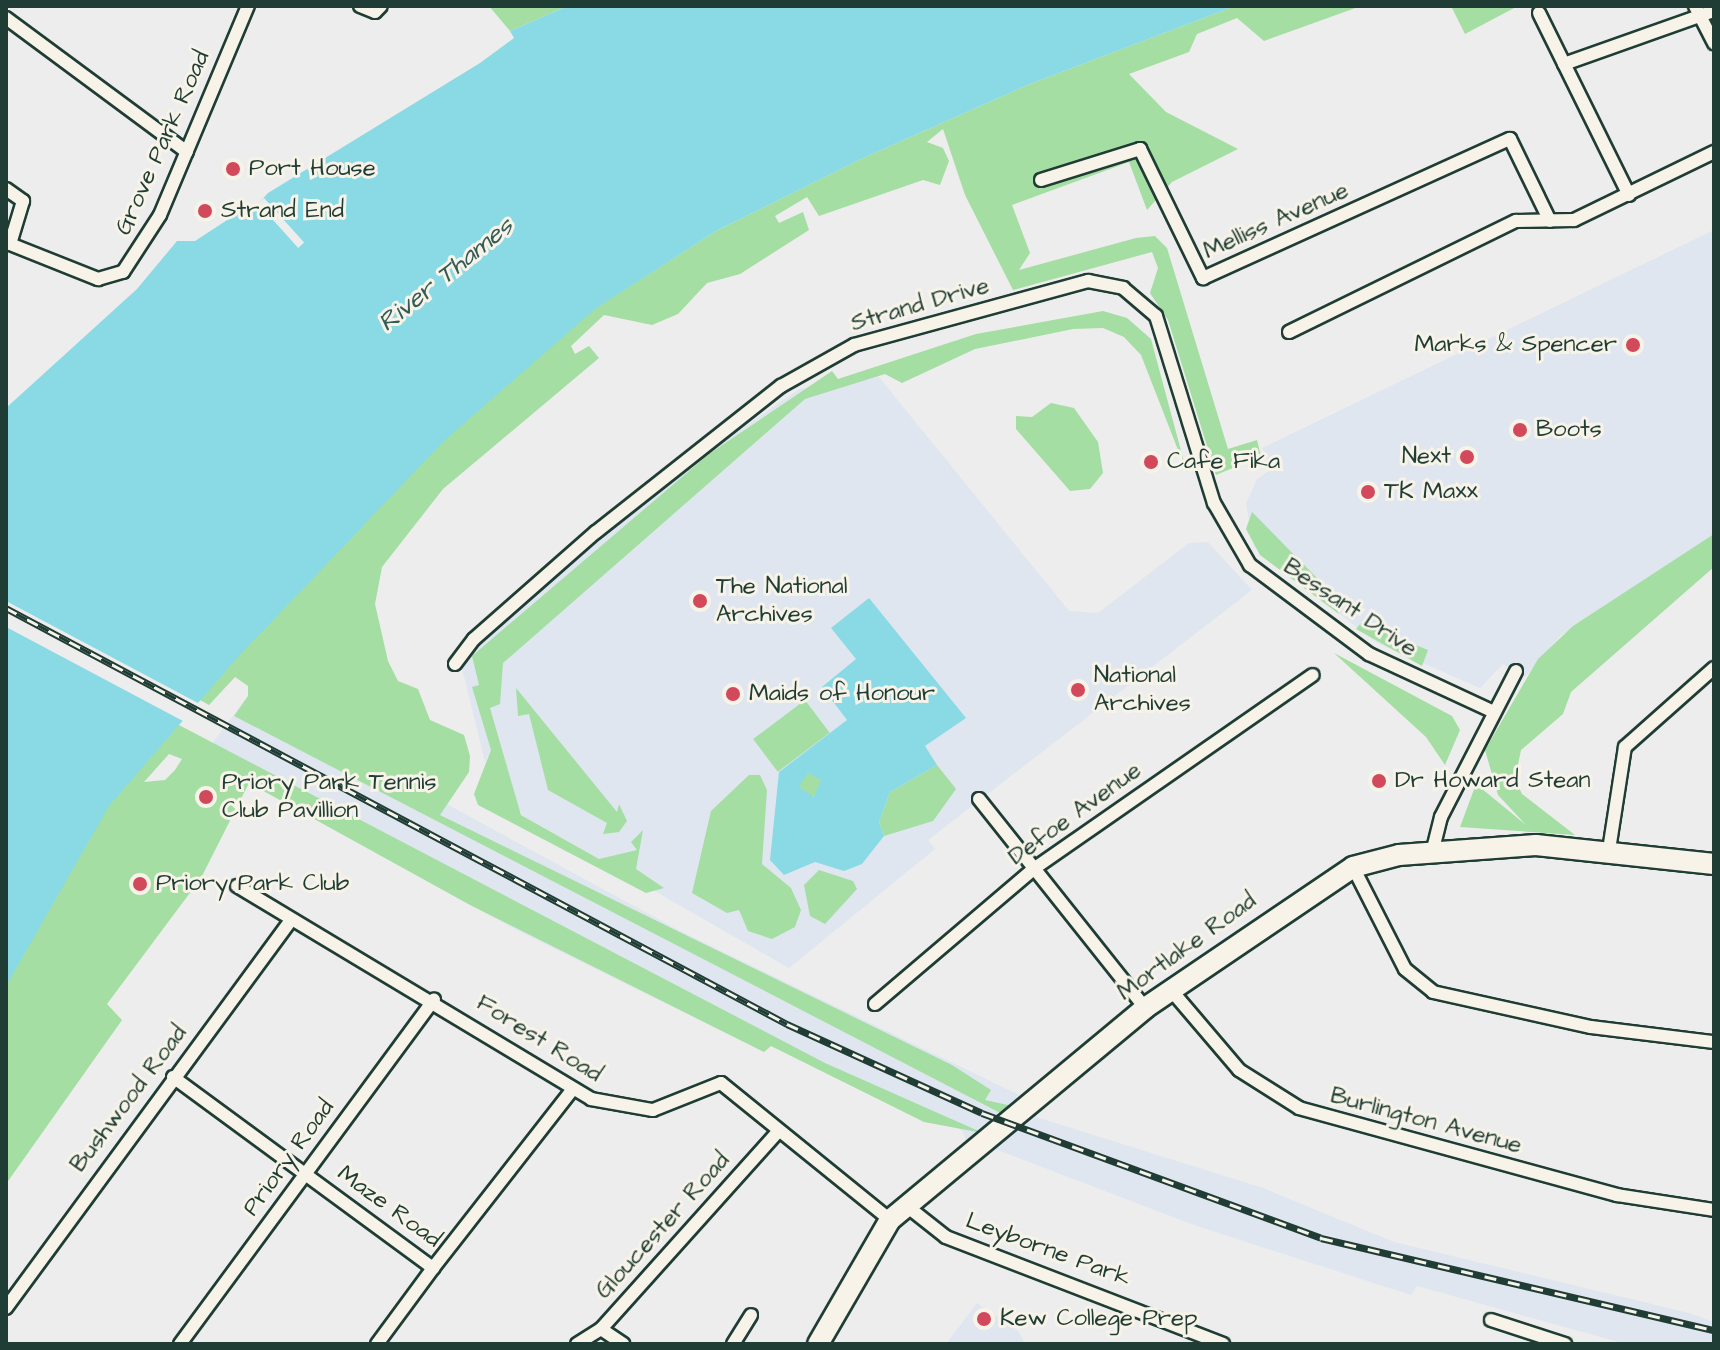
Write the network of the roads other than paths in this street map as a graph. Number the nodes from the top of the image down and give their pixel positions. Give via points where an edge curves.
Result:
1 (248, 6) edge
2 (360, 6) edge
3 (381, 6) edge
4 (1714, 11) edge
5 (1698, 12) edge
6 (1539, 13) dead end
7 (6, 18) edge
8 (1714, 43) edge
9 (1564, 64) junction
10 (187, 152) junction
11 (1714, 152) edge
12 (1041, 180) dead end
13 (6, 189) edge
14 (1629, 195) junction
15 (1550, 221) junction
16 (8, 245) edge
17 (1289, 332) dead end
18 (1214, 503) joint
19 (455, 664) dead end
20 (1714, 668) edge
21 (1516, 671) dead end
22 (1313, 675) dead end
23 (1494, 712) junction
24 (979, 799) dead end
25 (1609, 850) junction
26 (1432, 853) junction
27 (1714, 864) edge
28 (1353, 867) junction
29 (1035, 868) junction
30 (237, 886) dead end
31 (291, 920) junction
32 (1171, 990) junction
33 (434, 999) junction
34 (875, 1004) dead end
35 (1145, 1008) junction
36 (1714, 1042) edge
37 (173, 1077) junction
38 (573, 1089) junction
39 (778, 1132) junction
40 (304, 1174) junction
41 (908, 1207) junction
42 (1714, 1210) edge
43 (890, 1220) junction
44 (433, 1268) junction
45 (6, 1308) edge
46 (751, 1315) dead end
47 (1491, 1320) dead end
48 (601, 1329) junction
49 (823, 1342) edge
50 (180, 1344) edge
51 (377, 1344) edge
52 (577, 1344) edge
53 (623, 1344) edge
54 (733, 1344) edge
55 (1223, 1344) edge
56 (1565, 1344) edge

1 - 10 street, Grove Park Road
2 - 3 street
4 - 5 street
5 - 8 street
5 - 9 street
6 - 9 street
7 - 10 street
9 - 14 street
10 - 16 street, Grove Park Road via 150,232 115,278 90,277
11 - 14 street
12 - 15 street, Melliss Avenue via 1140,149 1196,270 1212,279 1510,139
13 - 16 street via 23,201
14 - 15 street via 1574,220
15 - 17 street via 1516,221
18 - 19 street, Strand Drive via 1156,316 1123,288 1071,284 854,345 781,386 574,550
18 - 23 street, Bessant Drive via 1264,578 1369,654
20 - 25 street via 1625,747
21 - 23 street
22 - 29 street, Defoe Avenue
23 - 26 street via 1441,817
24 - 29 street
25 - 26 highway, Mortlake Road via 1536,845
25 - 27 highway, Mortlake Road
26 - 28 highway, Mortlake Road
28 - 32 highway, Mortlake Road
28 - 36 street via 1405,969 1433,992 1591,1027
29 - 34 street, Defoe Avenue
29 - 35 street
30 - 31 street, Forest Road
31 - 33 street, Forest Road
31 - 37 street, Bushwood Road
32 - 35 highway, Mortlake Road
32 - 42 street, Burlington Avenue via 1239,1070 1299,1108 1617,1195
33 - 38 street, Forest Road
33 - 40 street, Priory Road
35 - 41 highway, Mortlake Road
37 - 40 street, Maze Road
37 - 45 street, Bushwood Road
38 - 39 street, Forest Road via 616,1108 653,1110 721,1083
38 - 44 street, Maze Road
39 - 43 street, Forest Road
39 - 48 street, Gloucester Road
40 - 44 street, Maze Road
40 - 50 street, Priory Road
41 - 43 highway, Mortlake Road
41 - 55 street, Leyborne Park via 946,1237
43 - 49 highway, Mortlake Road
44 - 51 street
46 - 54 street
47 - 56 street
48 - 52 street, Gloucester Road
48 - 53 street

